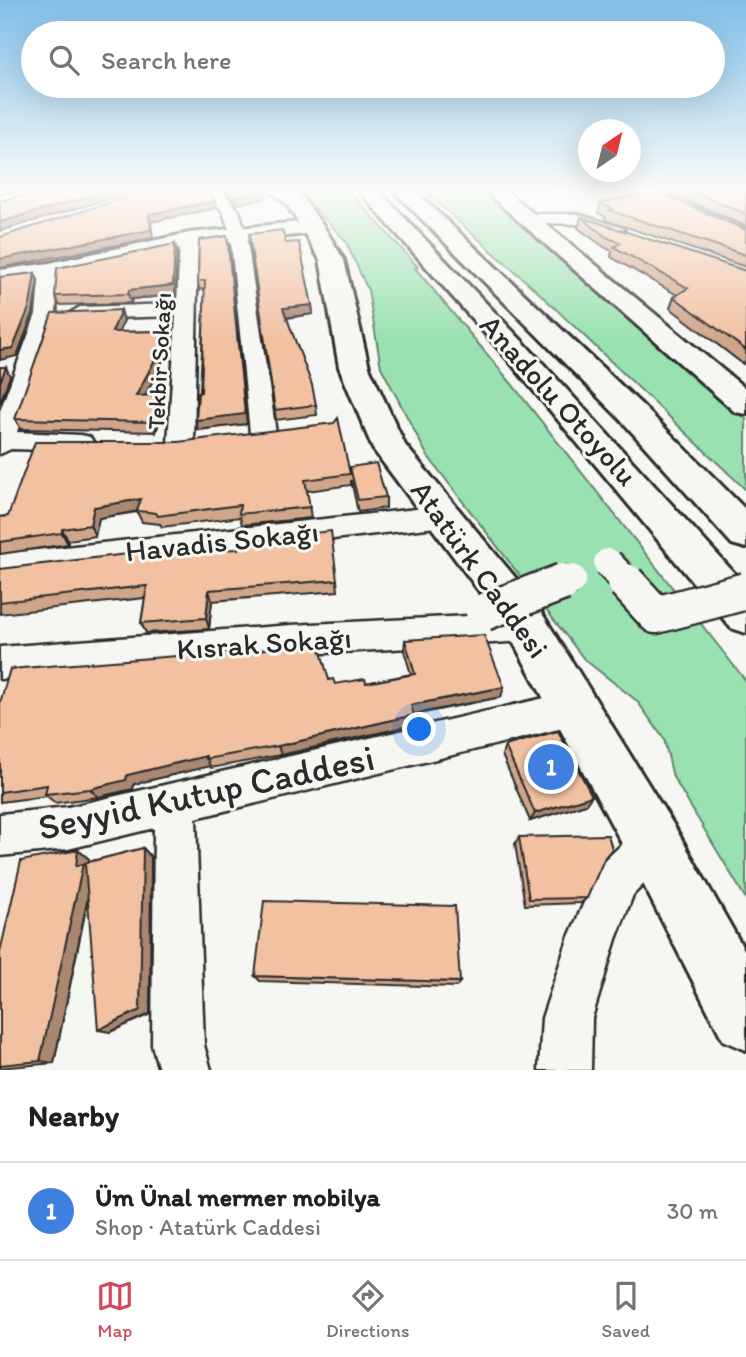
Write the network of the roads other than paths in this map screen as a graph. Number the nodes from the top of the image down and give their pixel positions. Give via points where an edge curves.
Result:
1 (189, 240) joint
2 (239, 240) edge
3 (321, 240) edge
4 (413, 240) edge
5 (453, 240) edge
6 (550, 240) edge
7 (49, 270) junction
8 (0, 277) edge
9 (188, 310) junction
10 (46, 314) junction
11 (28, 365) junction
12 (0, 367) edge
13 (746, 405) edge
14 (236, 436) edge
15 (209, 440) edge
16 (1, 442) edge
17 (181, 443) junction
18 (104, 444) edge
19 (156, 444) edge
20 (444, 516) junction
21 (746, 534) edge
22 (608, 563) dead end
23 (0, 566) edge
24 (572, 579) dead end
25 (746, 591) edge
26 (484, 612) dead end
27 (746, 615) edge
28 (527, 627) junction
29 (0, 663) edge
30 (575, 708) junction
31 (175, 803) junction
32 (1, 839) edge
33 (653, 844) junction
34 (746, 1017) edge
35 (185, 1070) edge
36 (565, 1070) edge

1 - 7 main road
1 - 9 street, Tekbir Sokağı
2 - 14 street via 276,431
3 - 20 main road, Atatürk Caddesi via 332,260 354,367 390,449
4 - 27 main road, Anadolu Otoyolu
5 - 21 main road, Anadolu Otoyolu via 633,414
6 - 13 main road
7 - 8 main road
7 - 10 street
9 - 10 street
9 - 17 street, Tekbir Sokağı
10 - 11 street
11 - 12 street
11 - 16 street
15 - 17 street
16 - 18 street
17 - 19 street
20 - 23 street, Havadis Sokağı
20 - 28 main road, Atatürk Caddesi
22 - 25 street, bridge via 656,615
24 - 26 street, bridge
28 - 29 street, Kısrak Sokağı
28 - 30 main road, Atatürk Caddesi
30 - 31 street, Seyyid Kutup Caddesi
30 - 33 main road, Atatürk Caddesi
31 - 32 street, Seyyid Kutup Caddesi
31 - 35 street via 178,1045
33 - 34 main road, Atatürk Caddesi
33 - 36 street via 617,880 592,939 567,1018

